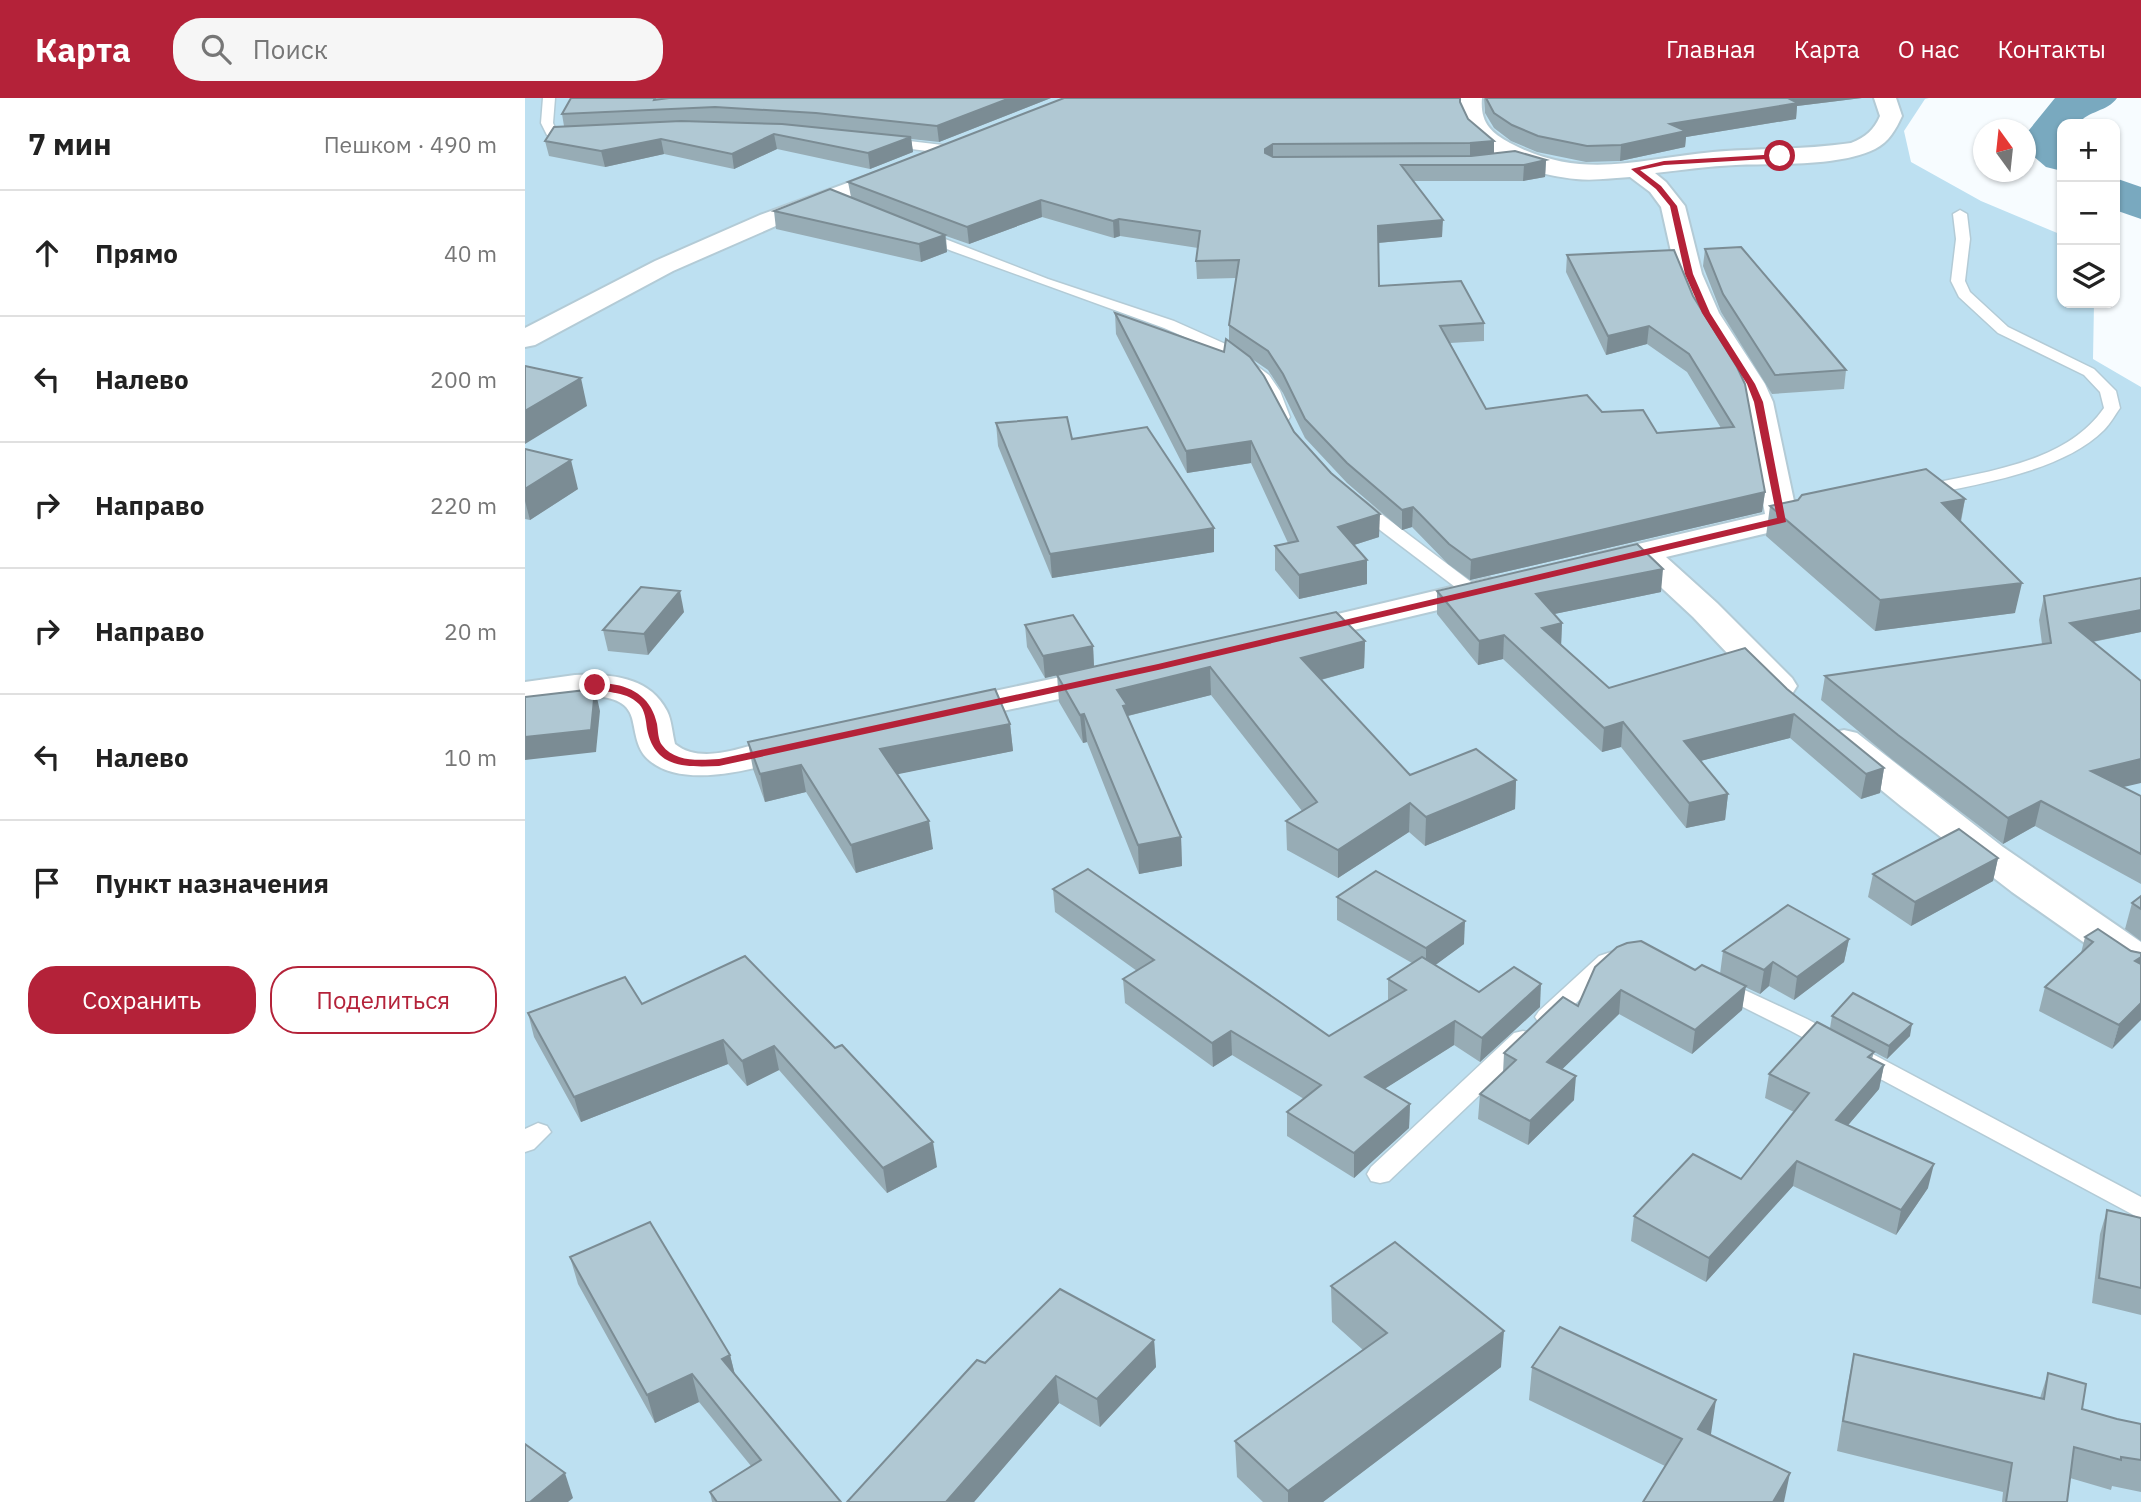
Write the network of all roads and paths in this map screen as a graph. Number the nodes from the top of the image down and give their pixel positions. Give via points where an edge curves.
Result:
1 (549, 98) edge
2 (1471, 98) edge
3 (1885, 98) edge
4 (593, 135) edge
5 (873, 141) edge
6 (974, 141) edge
7 (951, 150) junction
8 (1520, 160) junction
9 (1495, 163) edge
10 (1635, 169) junction
11 (829, 197) junction
12 (854, 207) edge
13 (1959, 214) dead end
14 (904, 227) edge
15 (525, 339) edge
16 (1288, 429) edge
17 (1347, 495) edge
18 (1900, 495) edge
19 (1643, 553) junction
20 (1565, 571) edge
21 (1512, 583) edge
22 (1473, 592) junction
23 (1263, 642) edge
24 (1145, 670) edge
25 (525, 693) edge
26 (922, 717) edge
27 (837, 736) edge
28 (1638, 954) edge
29 (2141, 962) edge
30 (1704, 979) edge
31 (1380, 1174) dead end
32 (2141, 1209) edge

1 - 4 lane via 546,124 552,134
2 - 8 street via 1469,114 1478,130
3 - 10 street via 1891,116 1884,134 1854,149
5 - 7 lane
6 - 7 street
7 - 11 street
8 - 9 lane
8 - 10 street via 1580,174
10 - 19 street via 1673,206 1689,274 1706,313 1755,393 1789,519
11 - 12 lane
11 - 15 street via 664,266
13 - 18 lane via 1963,239 1958,281 1964,294 2003,330 2089,372 2108,390 2112,408 2100,426 2051,455 1992,476
14 - 16 lane via 1225,350 1265,378
17 - 22 lane
19 - 20 street
19 - 29 street via 1775,682 1935,817
21 - 22 street
22 - 23 street
24 - 26 street
25 - 27 street via 595,685 620,688 643,702 656,746 670,758 690,763 733,761
28 - 31 lane via 1607,961
30 - 32 lane via 1799,1025

